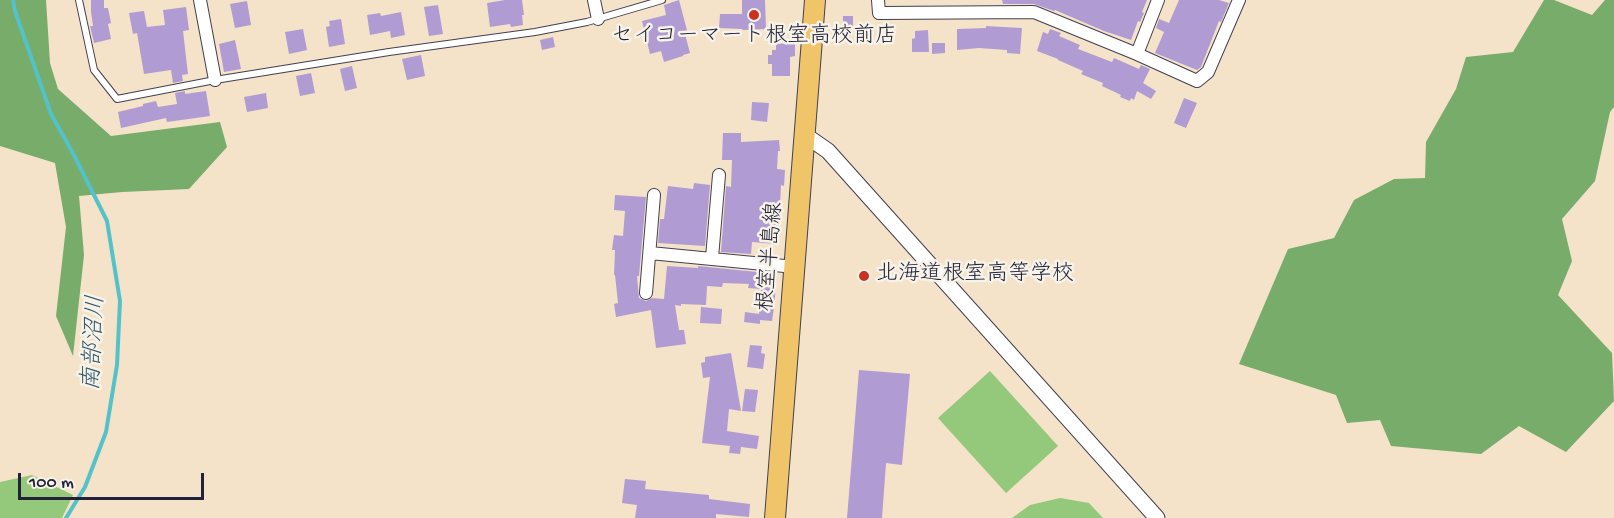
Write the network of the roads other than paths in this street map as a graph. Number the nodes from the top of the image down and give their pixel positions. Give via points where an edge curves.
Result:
1 (79, 0) edge
2 (200, 0) edge
3 (594, 0) edge
4 (662, 0) edge
5 (815, 0) edge
6 (878, 0) edge
7 (1158, 0) edge
8 (1239, 0) edge
9 (598, 19) junction
10 (1137, 54) junction
11 (215, 80) junction
12 (805, 135) junction
13 (719, 175) dead end
14 (654, 195) dead end
15 (650, 252) junction
16 (712, 258) junction
17 (795, 267) junction
18 (646, 293) dead end
19 (775, 518) edge
20 (1157, 518) edge

1 - 11 lane via 94,69 117,99
2 - 11 street
3 - 9 street
4 - 9 lane
5 - 12 main road, 根室半島線
6 - 10 street via 879,13 1034,12
7 - 10 street
8 - 10 street via 1208,72 1197,81
9 - 11 lane
12 - 17 main road, 根室半島線
12 - 20 street via 828,150
13 - 16 street
14 - 15 street
15 - 16 street
15 - 18 street
16 - 17 street
17 - 19 main road, 根室半島線

